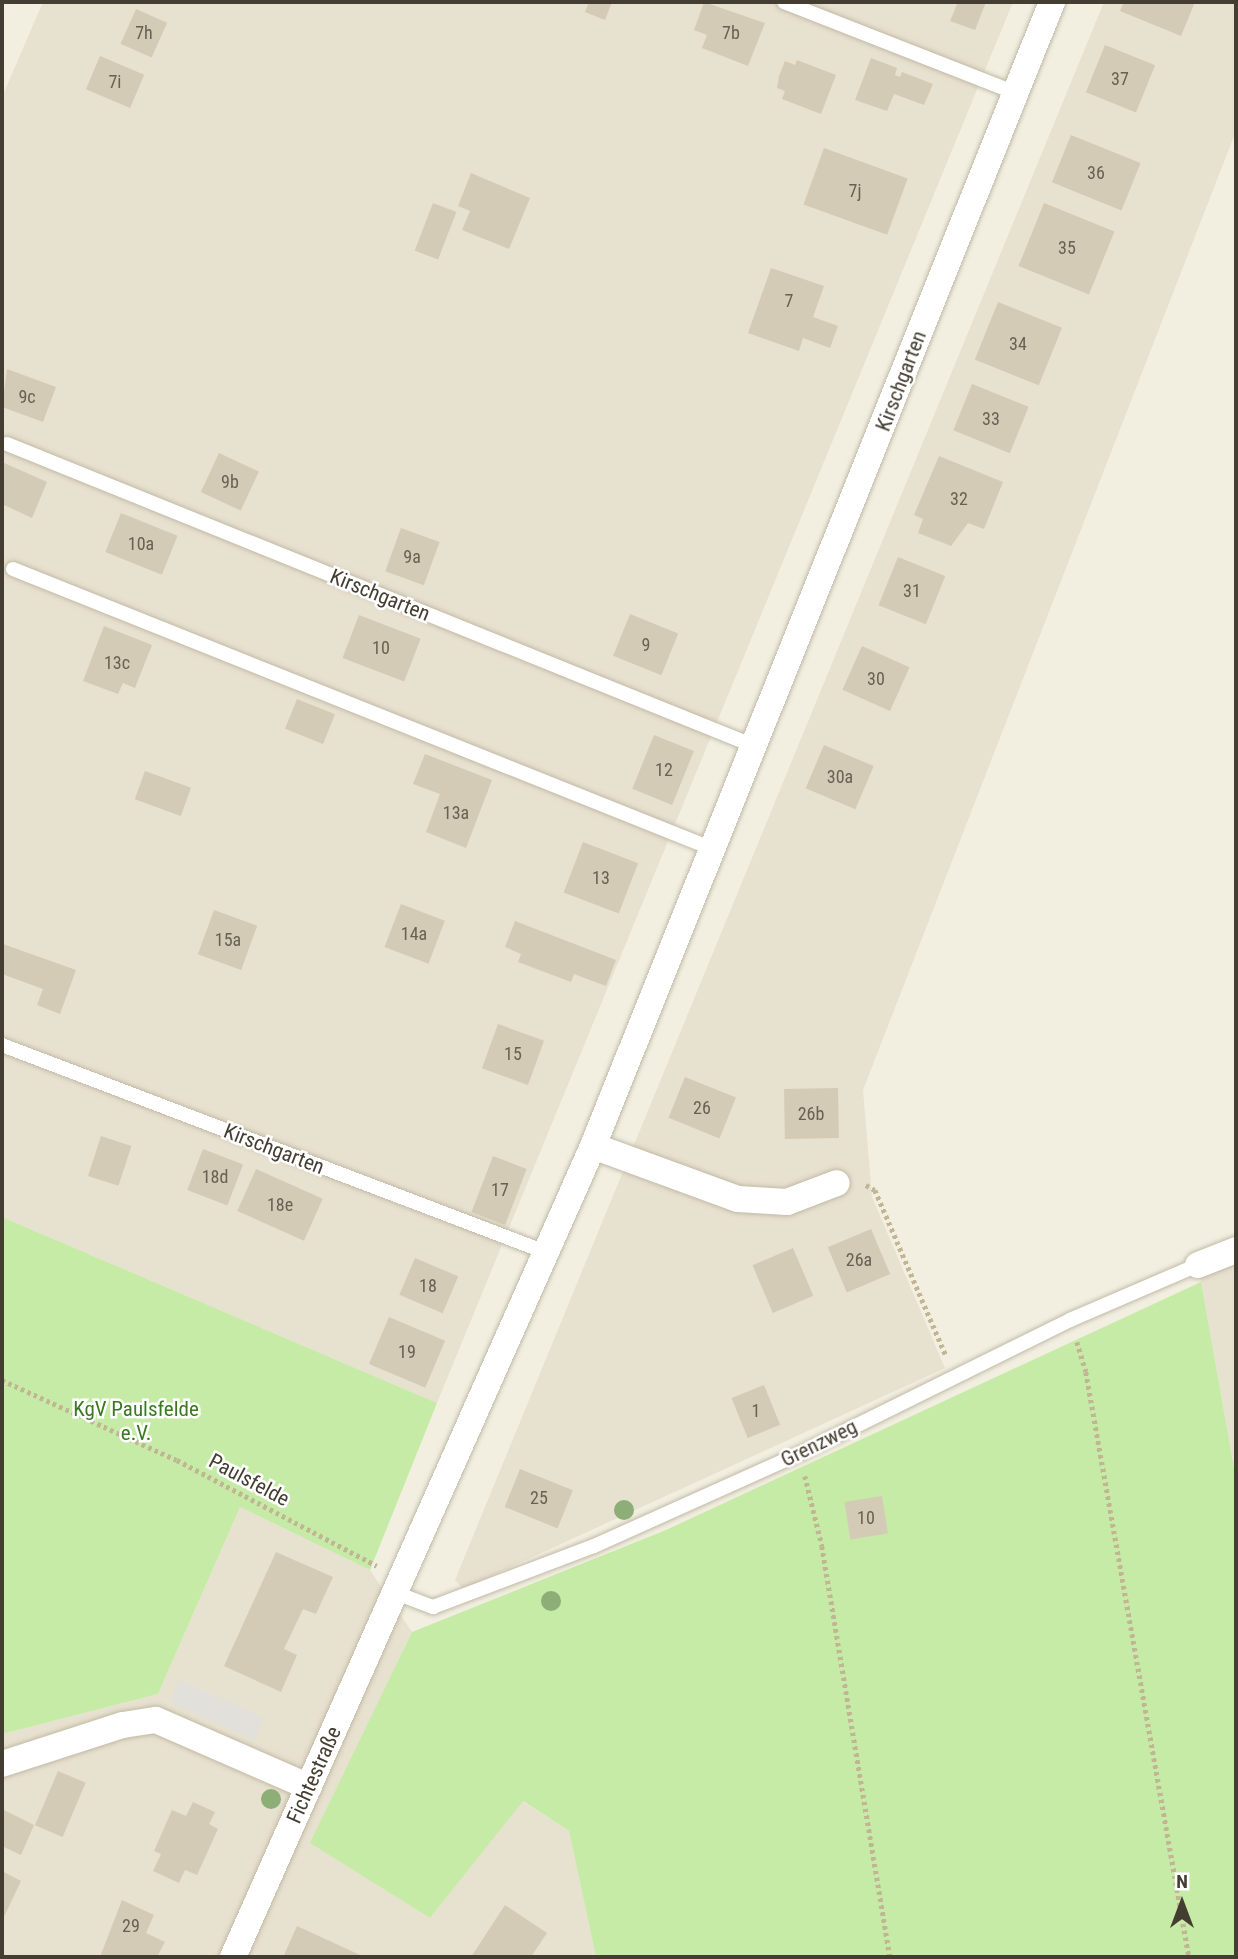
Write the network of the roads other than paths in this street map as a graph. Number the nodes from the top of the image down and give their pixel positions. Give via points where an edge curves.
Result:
1 (784, 2) edge
2 (1052, 2) edge
3 (1013, 92) junction
4 (7, 444) dead end
5 (13, 569) dead end
6 (754, 746) junction
7 (713, 849) junction
8 (2, 1045) edge
9 (593, 1146) junction
10 (837, 1183) road end
11 (1236, 1250) edge
12 (548, 1253) junction
13 (1198, 1265) joint
14 (399, 1585) junction
15 (2, 1764) edge
16 (309, 1787) junction
17 (233, 1957) edge

1 - 3 lane
2 - 3 street, Kirschgarten
3 - 6 street, Kirschgarten
4 - 6 lane, Kirschgarten
5 - 7 lane
6 - 7 street, Kirschgarten
7 - 9 street, Kirschgarten
8 - 12 lane, Kirschgarten
9 - 10 street via 738,1199 787,1202
9 - 12 street, Kirschgarten
11 - 13 street, Grenzweg
12 - 14 street, Kirschgarten
13 - 14 lane, Grenzweg via 1070,1320 801,1453 475,1594 433,1607
14 - 16 street, Fichtestraße
15 - 16 street via 122,1725 156,1720
16 - 17 street, Fichtestraße

